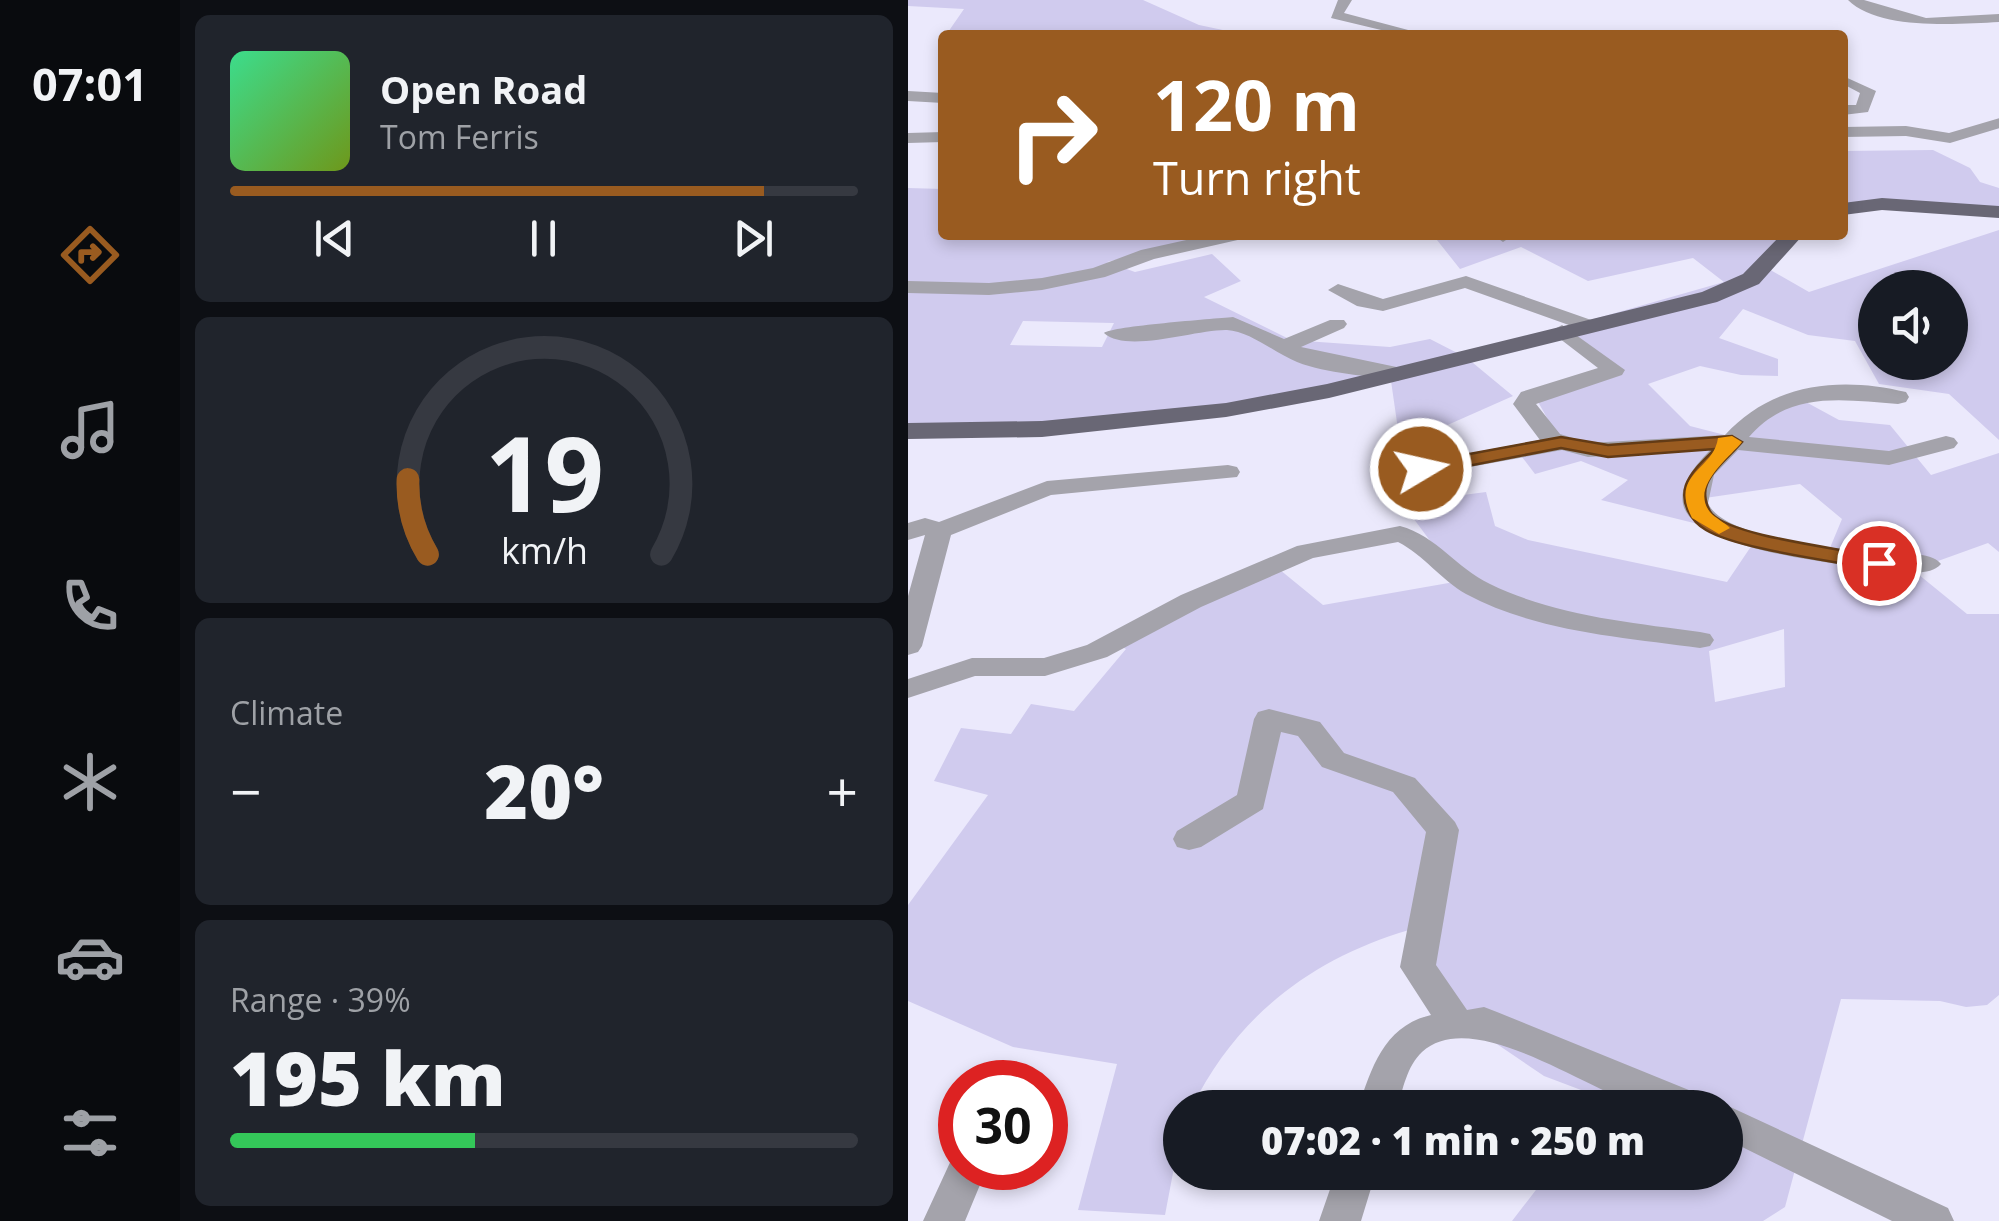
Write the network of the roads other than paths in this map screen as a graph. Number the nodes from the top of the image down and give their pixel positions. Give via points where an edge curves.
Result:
1 (1345, 0) edge
2 (1856, 0) edge
3 (2000, 18) edge
4 (1399, 30) edge
5 (1848, 81) edge
6 (908, 96) edge
7 (938, 98) edge
8 (1848, 109) edge
9 (2000, 123) edge
10 (1848, 132) edge
11 (908, 138) edge
12 (938, 138) edge
13 (1848, 209) edge
14 (2000, 212) edge
15 (1211, 240) edge
16 (1788, 240) edge
17 (908, 286) edge
18 (1338, 290) dead end
19 (1337, 324) dead end
20 (1588, 326) junction
21 (1562, 331) junction
22 (1115, 333) dead end
23 (1280, 348) junction
24 (1398, 374) junction
25 (1898, 397) dead end
26 (908, 431) edge
27 (1561, 442) junction
28 (1732, 442) junction
29 (1946, 443) dead end
30 (1421, 469) dead end
31 (1228, 472) dead end
32 (938, 531) junction
33 (908, 532) edge
34 (1928, 564) dead end
35 (1700, 640) dead end
36 (908, 646) edge
37 (908, 689) edge
38 (1189, 839) dead end
39 (1456, 1023) junction
40 (1383, 1090) edge
41 (1648, 1090) edge
42 (1743, 1130) edge
43 (957, 1190) edge
44 (1350, 1190) edge
45 (944, 1221) edge
46 (1340, 1221) edge
47 (1932, 1221) edge

1 - 4 street via 1336,15
2 - 3 street via 1926,22
5 - 8 street via 1868,91 1862,108
6 - 7 street
9 - 10 street via 1950,138
11 - 12 street
13 - 14 main road via 1912,205
15 - 17 street via 1042,284 989,290
16 - 20 main road via 1764,268 1732,289
18 - 20 street via 1382,305 1456,283 1478,284
19 - 23 street
20 - 21 main road
21 - 24 main road
21 - 27 street via 1614,370 1525,400 1542,428
22 - 23 street via 1234,323
23 - 24 street via 1341,367
24 - 26 main road via 1207,412 1002,432
25 - 28 street via 1790,394 1749,420
27 - 28 street via 1608,451
27 - 30 street
28 - 29 street via 1867,458
28 - 34 street via 1697,481 1694,495 1699,514 1715,526 1879,563
31 - 32 street via 1046,488
32 - 33 street via 925,526
32 - 36 street
35 - 37 street via 1531,610 1476,588 1400,534 1306,552 1065,661 972,667
38 - 39 street via 1252,801 1269,719 1309,728 1333,760 1404,785 1443,830 1418,967
39 - 40 street via 1408,1042
39 - 41 street via 1484,1022
42 - 47 street
43 - 45 street
44 - 46 street

